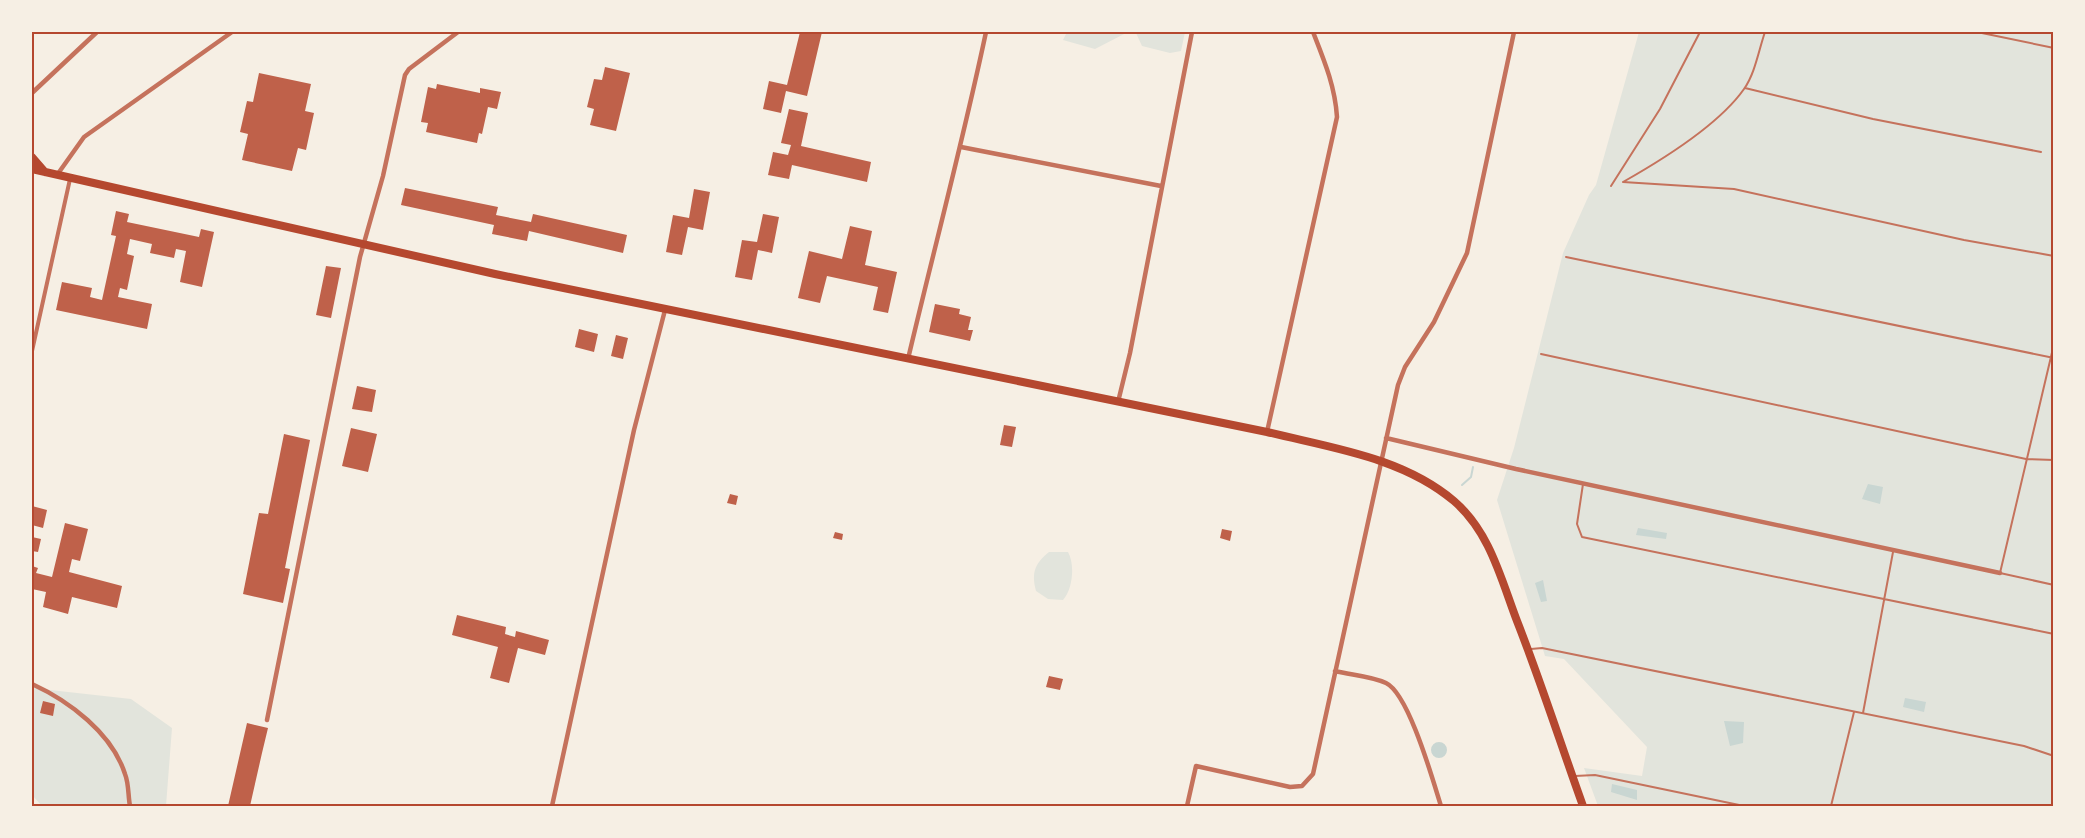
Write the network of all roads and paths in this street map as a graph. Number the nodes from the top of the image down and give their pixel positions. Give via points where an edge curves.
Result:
1 (97, 32) edge
2 (232, 32) edge
3 (458, 32) edge
4 (986, 32) edge
5 (1192, 32) edge
6 (1313, 32) edge
7 (1514, 32) edge
8 (1700, 32) edge
9 (1765, 32) edge
10 (1977, 32) edge
11 (2054, 48) edge
12 (1745, 88) junction
13 (32, 93) edge
14 (961, 147) junction
15 (2041, 152) dead end
16 (32, 157) edge
17 (32, 169) edge
18 (45, 172) junction
19 (57, 175) junction
20 (70, 178) junction
21 (1161, 186) junction
22 (1611, 186) dead end
23 (363, 246) junction
24 (2054, 256) edge
25 (1566, 257) dead end
26 (664, 310) junction
27 (2054, 344) edge
28 (32, 351) edge
29 (1541, 354) dead end
30 (2052, 358) edge
31 (908, 359) junction
32 (1118, 402) junction
33 (1267, 432) junction
34 (1386, 438) junction
35 (2026, 459) junction
36 (1381, 460) junction
37 (2054, 460) edge
38 (1583, 484) junction
39 (1893, 552) junction
40 (2000, 573) junction
41 (2054, 585) edge
42 (1885, 599) junction
43 (2054, 634) edge
44 (1528, 649) junction
45 (1335, 671) junction
46 (32, 684) edge
47 (1854, 712) junction
48 (1863, 713) junction
49 (267, 720) dead end
50 (2054, 756) edge
51 (1572, 777) junction
52 (130, 807) edge
53 (552, 807) edge
54 (1187, 807) edge
55 (1441, 807) edge
56 (1583, 807) edge
57 (1744, 807) edge
58 (1831, 807) edge

1 - 13 street
2 - 19 street via 84,137
3 - 23 street via 405,75
4 - 14 street
5 - 21 street
6 - 33 street via 1336,97 1337,117
7 - 34 street via 1467,253 1434,322 1405,366
8 - 22 lane via 1660,109
9 - 12 lane
10 - 11 lane
12 - 15 lane via 1873,119
12 - 24 lane via 1689,140 1623,182 1734,189
14 - 21 street
14 - 31 street
16 - 18 main road
17 - 18 main road
18 - 19 main road
19 - 20 main road
20 - 23 main road
20 - 28 street
21 - 32 street
23 - 26 main road
23 - 49 street
25 - 30 lane
26 - 31 main road
26 - 53 street
27 - 30 lane
29 - 35 lane
30 - 35 lane
31 - 32 main road
32 - 33 main road
33 - 36 main road
34 - 36 street
34 - 38 street
35 - 37 lane
35 - 40 lane
36 - 44 main road via 1425,481 1454,502 1480,530
36 - 45 street
38 - 39 street
38 - 42 lane via 1577,524 1581,537
39 - 40 street
39 - 42 lane
40 - 41 lane
42 - 43 lane
42 - 48 lane
44 - 47 lane via 1542,648
44 - 51 main road
45 - 54 street via 1313,774 1302,786 1285,787 1196,766
45 - 55 street via 1386,683 1396,691 1426,757
46 - 52 street via 55,694 108,742 126,775
47 - 48 lane
47 - 58 lane
48 - 50 lane via 2024,746
51 - 56 main road
51 - 57 lane via 1595,775

